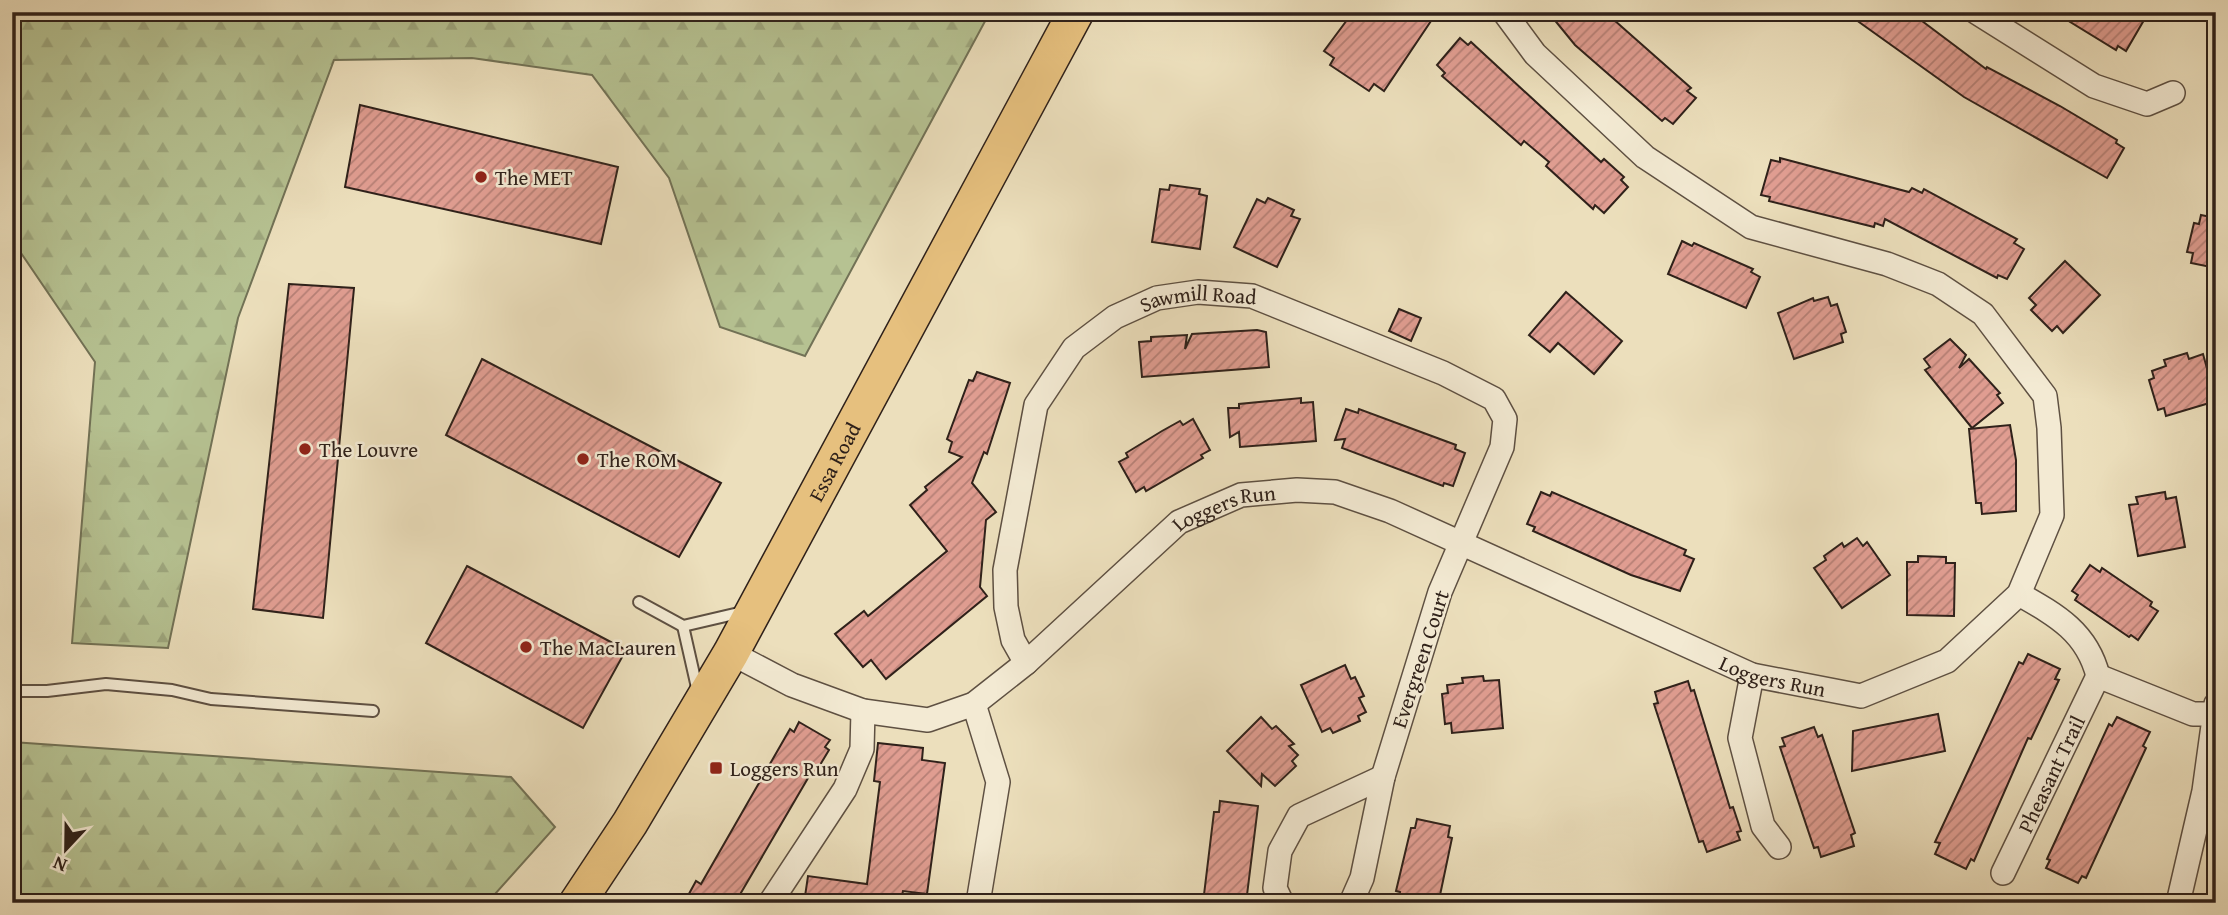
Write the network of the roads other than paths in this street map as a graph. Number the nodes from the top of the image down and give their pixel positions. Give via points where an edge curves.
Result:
1 (1076, 12) edge
2 (1504, 12) edge
3 (1976, 12) edge
4 (2173, 93) dead end
5 (1462, 543) junction
6 (2019, 594) junction
7 (639, 602) dead end
8 (754, 610) junction
9 (683, 626) junction
10 (731, 653) junction
11 (1026, 663) junction
12 (1752, 675) junction
13 (2098, 676) junction
14 (12, 691) edge
15 (701, 703) junction
16 (974, 704) junction
17 (2215, 709) edge
18 (373, 711) dead end
19 (863, 711) junction
20 (1383, 776) junction
21 (1779, 847) dead end
22 (2003, 873) dead end
23 (577, 903) edge
24 (769, 903) edge
25 (978, 903) edge
26 (1282, 903) edge
27 (1352, 903) edge
28 (2178, 903) edge

1 - 8 main road, Essa Road
2 - 6 street, Loggers Run via 1535,54 1645,157 1751,227 1887,264 1938,284 1983,314 2045,396 2052,515
3 - 4 street via 2094,86 2147,104
5 - 11 street, Loggers Run via 1335,492 1241,495 1180,522
5 - 11 street, Sawmill Road via 1502,447 1505,419 1494,399 1443,373 1252,296 1198,292 1157,298 1115,317 1074,348 1036,405 1005,570 1013,640
5 - 12 street, Loggers Run
5 - 20 street, Evergreen Court via 1440,592
6 - 12 street, Loggers Run via 1947,661 1861,696
6 - 13 street via 2075,632 2092,654
7 - 9 lane
8 - 9 lane
8 - 10 main road, Essa Road
9 - 15 lane
10 - 15 main road, Essa Road
10 - 19 street, Loggers Run via 792,685
11 - 16 street, Loggers Run
12 - 21 street via 1740,738 1763,826
13 - 17 street via 2193,714
13 - 22 street, Pheasant Trail
14 - 18 lane via 116,684 211,699
15 - 23 main road, Essa Road
16 - 19 street, Loggers Run via 928,720
16 - 25 street via 998,782
17 - 28 street via 2204,790
19 - 24 street via 862,749 845,789
20 - 26 street via 1299,816 1280,851 1275,888
20 - 27 street, Evergreen Court via 1362,878

